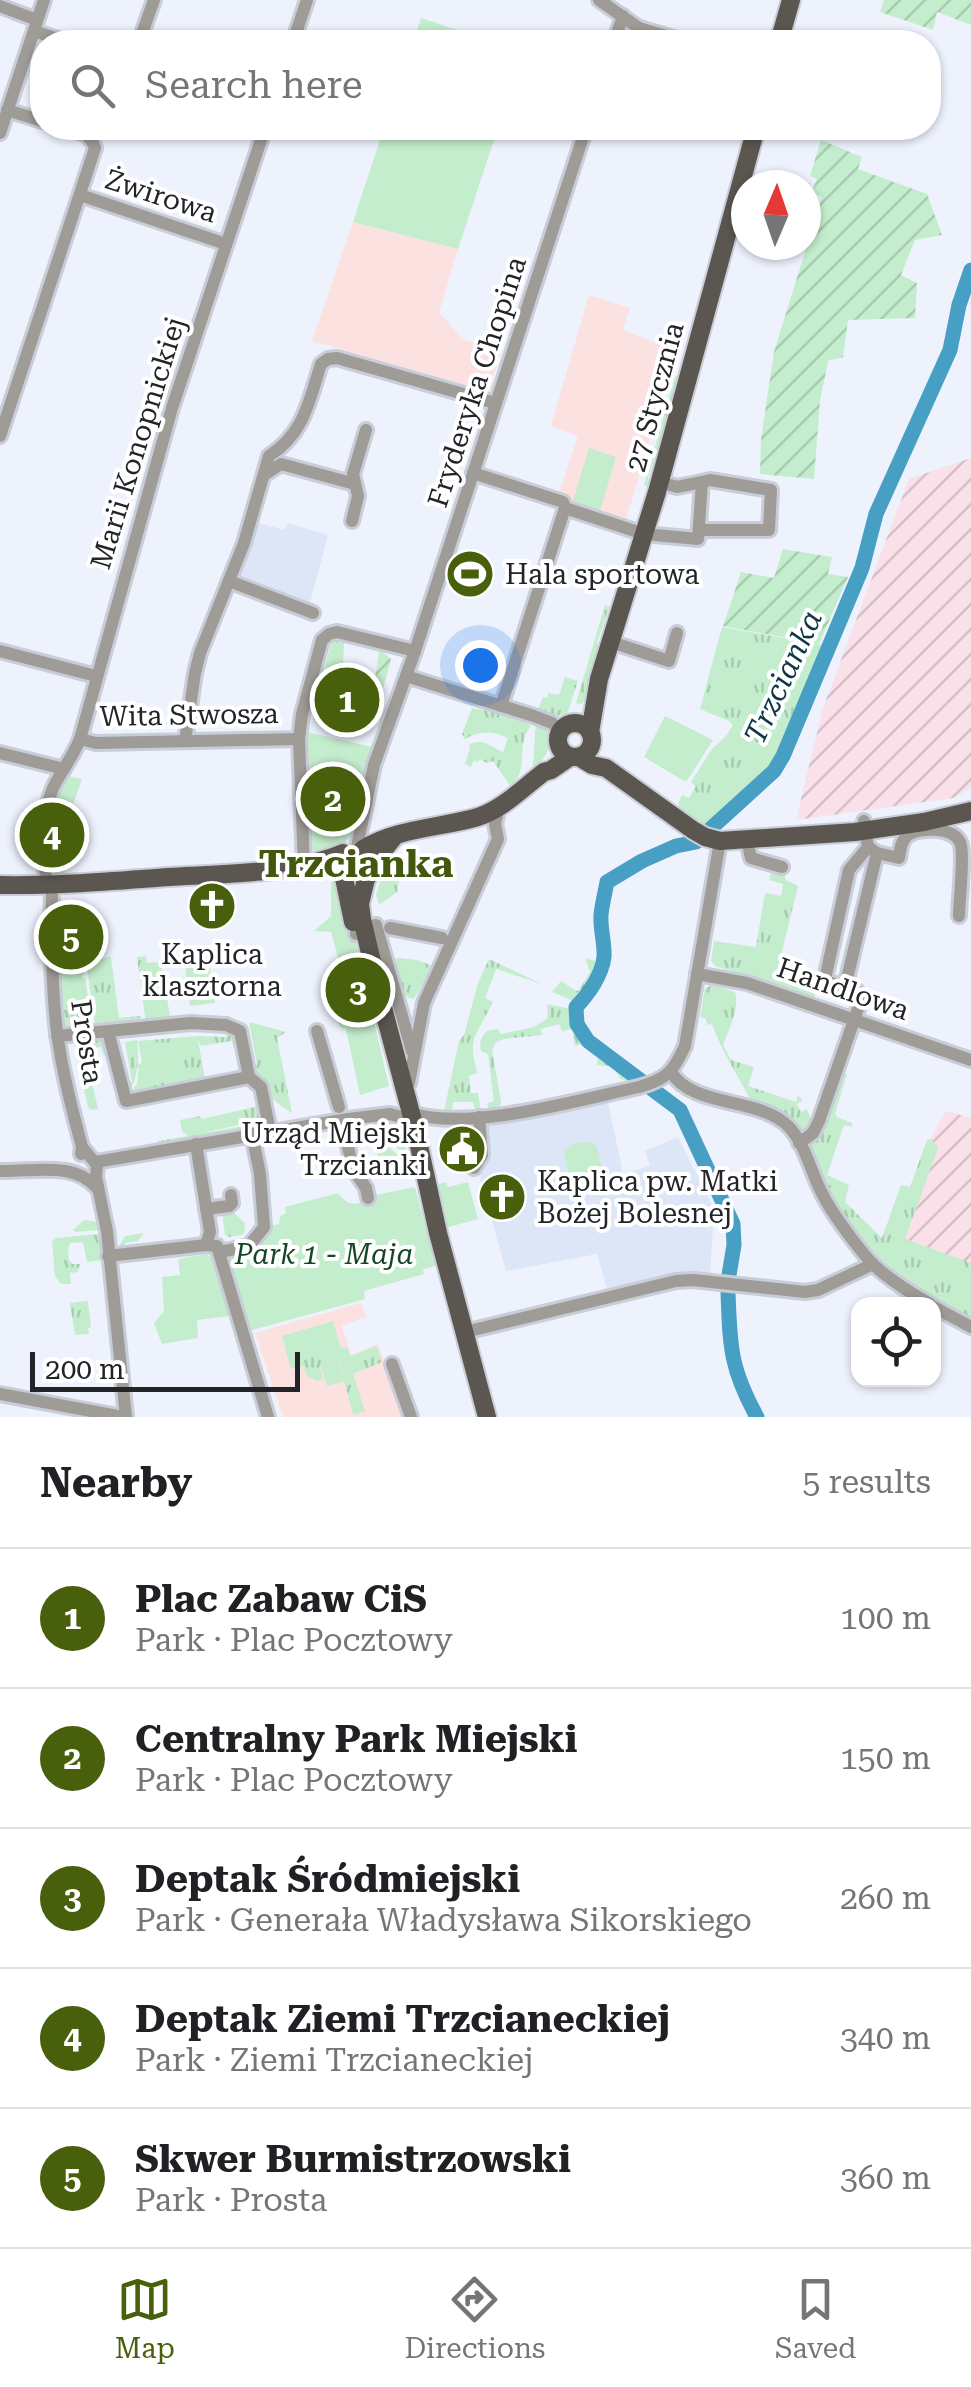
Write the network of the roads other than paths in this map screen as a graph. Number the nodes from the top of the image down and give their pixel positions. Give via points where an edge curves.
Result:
1 (44, 0) edge
2 (154, 0) edge
3 (307, 0) edge
4 (599, 0) edge
5 (791, 0) edge
6 (0, 6) edge
7 (623, 16) junction
8 (35, 26) junction
9 (34, 30) edge
10 (43, 30) edge
11 (144, 30) edge
12 (297, 30) edge
13 (618, 30) edge
14 (646, 30) edge
15 (782, 30) edge
16 (30, 41) edge
17 (7, 110) junction
18 (30, 117) edge
19 (0, 133) edge
20 (92, 140) edge
21 (261, 140) edge
22 (582, 140) edge
23 (753, 140) edge
24 (80, 196) junction
25 (226, 244) junction
26 (495, 402) junction
27 (366, 430) dead end
28 (0, 436) edge
29 (286, 445) junction
30 (281, 464) junction
31 (473, 473) junction
32 (262, 477) junction
33 (660, 482) junction
34 (702, 482) junction
35 (355, 484) junction
36 (564, 508) junction
37 (352, 520) dead end
38 (699, 530) junction
39 (644, 534) junction
40 (229, 582) junction
41 (313, 613) dead end
42 (676, 634) dead end
43 (611, 642) junction
44 (0, 651) edge
45 (416, 651) junction
46 (96, 676) junction
47 (406, 676) junction
48 (600, 679) junction
49 (502, 706) junction
50 (562, 731) junction
51 (80, 739) junction
52 (299, 739) junction
53 (185, 741) junction
54 (583, 747) junction
55 (0, 754) edge
56 (62, 768) junction
57 (544, 772) junction
58 (971, 808) edge
59 (363, 817) junction
60 (493, 820) junction
61 (868, 835) junction
62 (394, 837) junction
63 (715, 840) junction
64 (747, 840) junction
65 (360, 858) junction
66 (304, 866) junction
67 (782, 867) dead end
68 (342, 875) junction
69 (0, 885) edge
70 (49, 885) junction
71 (958, 916) dead end
72 (390, 928) dead end
73 (360, 935) junction
74 (446, 943) junction
75 (697, 974) junction
76 (845, 987) junction
77 (854, 1019) junction
78 (108, 1030) junction
79 (317, 1031) dead end
80 (57, 1036) junction
81 (414, 1058) junction
82 (971, 1060) edge
83 (671, 1072) junction
84 (248, 1077) junction
85 (410, 1108) junction
86 (340, 1114) junction
87 (480, 1117) junction
88 (270, 1131) junction
89 (252, 1134) junction
90 (799, 1142) junction
91 (196, 1144) junction
92 (84, 1165) junction
93 (474, 1168) dead end
94 (0, 1171) edge
95 (231, 1195) dead end
96 (430, 1195) junction
97 (368, 1198) dead end
98 (206, 1210) junction
99 (206, 1245) junction
100 (220, 1252) junction
101 (108, 1256) junction
102 (873, 1264) junction
103 (919, 1297) edge
104 (941, 1311) edge
105 (971, 1327) edge
106 (466, 1332) junction
107 (392, 1364) dead end
108 (0, 1394) edge
109 (124, 1417) edge
110 (268, 1417) edge
111 (411, 1417) edge
112 (487, 1417) edge

1 - 8 street
2 - 11 street
3 - 12 street
4 - 7 street
5 - 15 main road
6 - 8 street
7 - 13 street
7 - 14 street
8 - 9 street
8 - 10 street
16 - 17 street
17 - 18 street
17 - 19 street
20 - 24 street, Żwirowa
21 - 25 street, Marii Konopnickiej
22 - 26 street, Fryderyka Chopina
23 - 33 main road, 27 Stycznia
24 - 25 street, Żwirowa
24 - 28 street, Żwirowa
25 - 46 street, Marii Konopnickiej
26 - 29 street via 337,358 322,364 304,418
26 - 31 street, Fryderyka Chopina
27 - 35 street
29 - 30 street
29 - 32 street via 269,456
30 - 32 street
30 - 35 street
31 - 36 street via 563,502
31 - 45 street, Fryderyka Chopina
32 - 40 street
33 - 34 street
33 - 39 main road, 27 Stycznia
34 - 38 street
34 - 38 street via 771,490 768,530
35 - 37 street
36 - 39 street
36 - 49 street
38 - 39 street via 698,539
39 - 43 main road, 27 Stycznia
40 - 41 street
40 - 53 street via 194,673
42 - 43 street via 669,660
43 - 48 main road, 27 Stycznia
44 - 46 street
45 - 47 street, Fryderyka Chopina
45 - 52 street via 329,634 319,648
46 - 51 street, Marii Konopnickiej
47 - 49 street
47 - 59 street, Fryderyka Chopina
48 - 50 main road, 27 Stycznia
48 - 54 main road, 27 Stycznia
49 - 50 street
50 - 54 main road via 561,751
50 - 54 main road via 584,725
50 - 57 main road, 27 Stycznia
51 - 53 street, Wita Stwosza
51 - 56 street, Marii Konopnickiej
52 - 53 street, Wita Stwosza
52 - 66 street
54 - 57 main road
54 - 63 main road via 592,765
55 - 56 street
56 - 70 street, Prosta via 48,803
57 - 60 main road
58 - 61 main road
58 - 61 main road
59 - 62 street via 373,831
59 - 65 street, Fryderyka Chopina
60 - 62 main road
60 - 74 street via 498,839
61 - 64 main road
61 - 71 street via 899,858 908,834 955,835 962,846
61 - 76 street
61 - 76 street via 849,870 826,975
62 - 65 main road
63 - 64 main road
63 - 75 street
64 - 67 street via 751,858
65 - 66 main road
65 - 68 main road via 338,862
65 - 68 main road via 355,882
65 - 73 main road
66 - 68 main road
66 - 70 main road
68 - 73 main road
69 - 70 main road
70 - 80 street, Prosta
72 - 74 street
73 - 81 street via 376,925
73 - 85 main road
73 - 85 main road via 381,1040 404,1108
74 - 81 street via 424,1003
75 - 77 street, Handlowa
75 - 83 street via 684,1046
76 - 77 street via 859,994
77 - 82 street, Handlowa
77 - 90 street via 819,1122
78 - 80 street
78 - 84 street via 226,1025 240,1031
78 - 84 street via 126,1101
79 - 86 street
80 - 92 street, Prosta
81 - 85 street
83 - 87 street via 638,1087
83 - 90 street via 692,1090 787,1124
84 - 88 street via 261,1087
85 - 86 street
85 - 87 street
85 - 96 main road via 408,1123
85 - 96 main road via 412,1162
86 - 88 street
86 - 97 street via 353,1170
87 - 93 street via 482,1154
88 - 89 street
89 - 91 street
89 - 100 street via 264,1227 249,1246
90 - 102 street via 824,1197
91 - 92 street
91 - 98 street
92 - 94 street
92 - 101 street via 105,1215
95 - 98 street via 230,1206
96 - 106 main road
98 - 99 street
99 - 100 street
99 - 101 street
100 - 110 street
101 - 109 street
102 - 103 street
102 - 106 street via 818,1290 676,1281
104 - 105 street
106 - 112 main road
107 - 111 street
108 - 109 street

